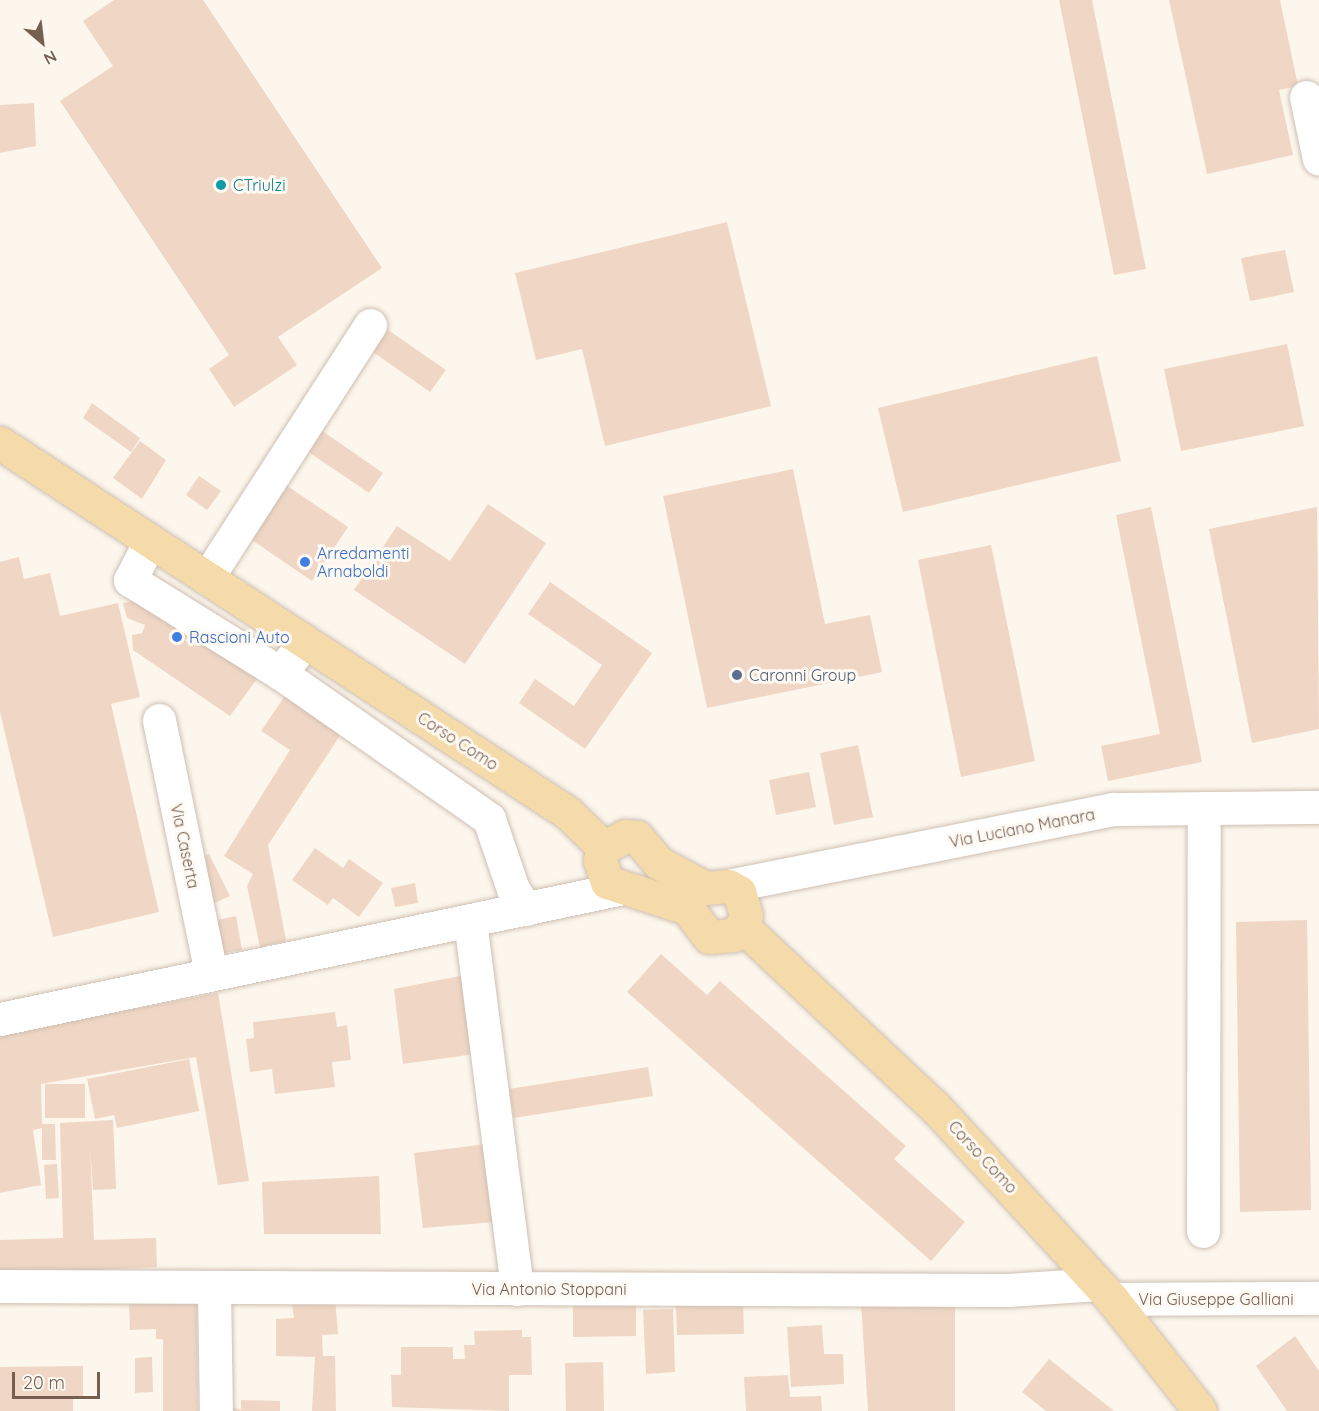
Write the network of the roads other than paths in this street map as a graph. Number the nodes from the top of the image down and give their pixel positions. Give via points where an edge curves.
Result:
1 (1306, 97) dead end
2 (1319, 159) edge
3 (370, 325) dead end
4 (0, 443) edge
5 (150, 541) junction
6 (207, 578) junction
7 (306, 642) junction
8 (280, 674) junction
9 (159, 720) dead end
10 (1319, 807) edge
11 (1204, 808) junction
12 (604, 848) junction
13 (728, 886) junction
14 (618, 889) junction
15 (526, 909) junction
16 (474, 921) junction
17 (742, 926) junction
18 (211, 973) junction
19 (12, 1016) edge
20 (1203, 1231) dead end
21 (0, 1286) edge
22 (214, 1288) junction
23 (517, 1289) junction
24 (1105, 1292) junction
25 (1319, 1298) edge
26 (216, 1411) edge
27 (1200, 1411) edge

1 - 2 street
3 - 6 street
4 - 5 main road, Corso Como
5 - 6 main road, Corso Como
5 - 8 street via 130,580
6 - 7 main road, Corso Como
7 - 8 street
7 - 12 main road, Corso Como via 568,813
8 - 15 street via 489,819 513,890
9 - 18 street, Via Caserta
10 - 11 street, Via Luciano Manara
11 - 13 street, Via Luciano Manara via 1113,809
11 - 20 street
12 - 13 main road via 613,840 637,837 659,863 678,874 705,888
12 - 14 main road via 601,872
13 - 17 main road via 745,903
14 - 15 street
14 - 17 main road via 641,889 687,908 710,937 733,935
15 - 16 street
16 - 18 street
16 - 23 street
17 - 24 main road, Corso Como via 935,1107
18 - 19 street
21 - 22 street, Via Antonio Stoppani
22 - 23 street, Via Antonio Stoppani
22 - 26 street
23 - 24 street, Via Antonio Stoppani
24 - 25 street, Via Giuseppe Galliani
24 - 27 main road, Corso Como

